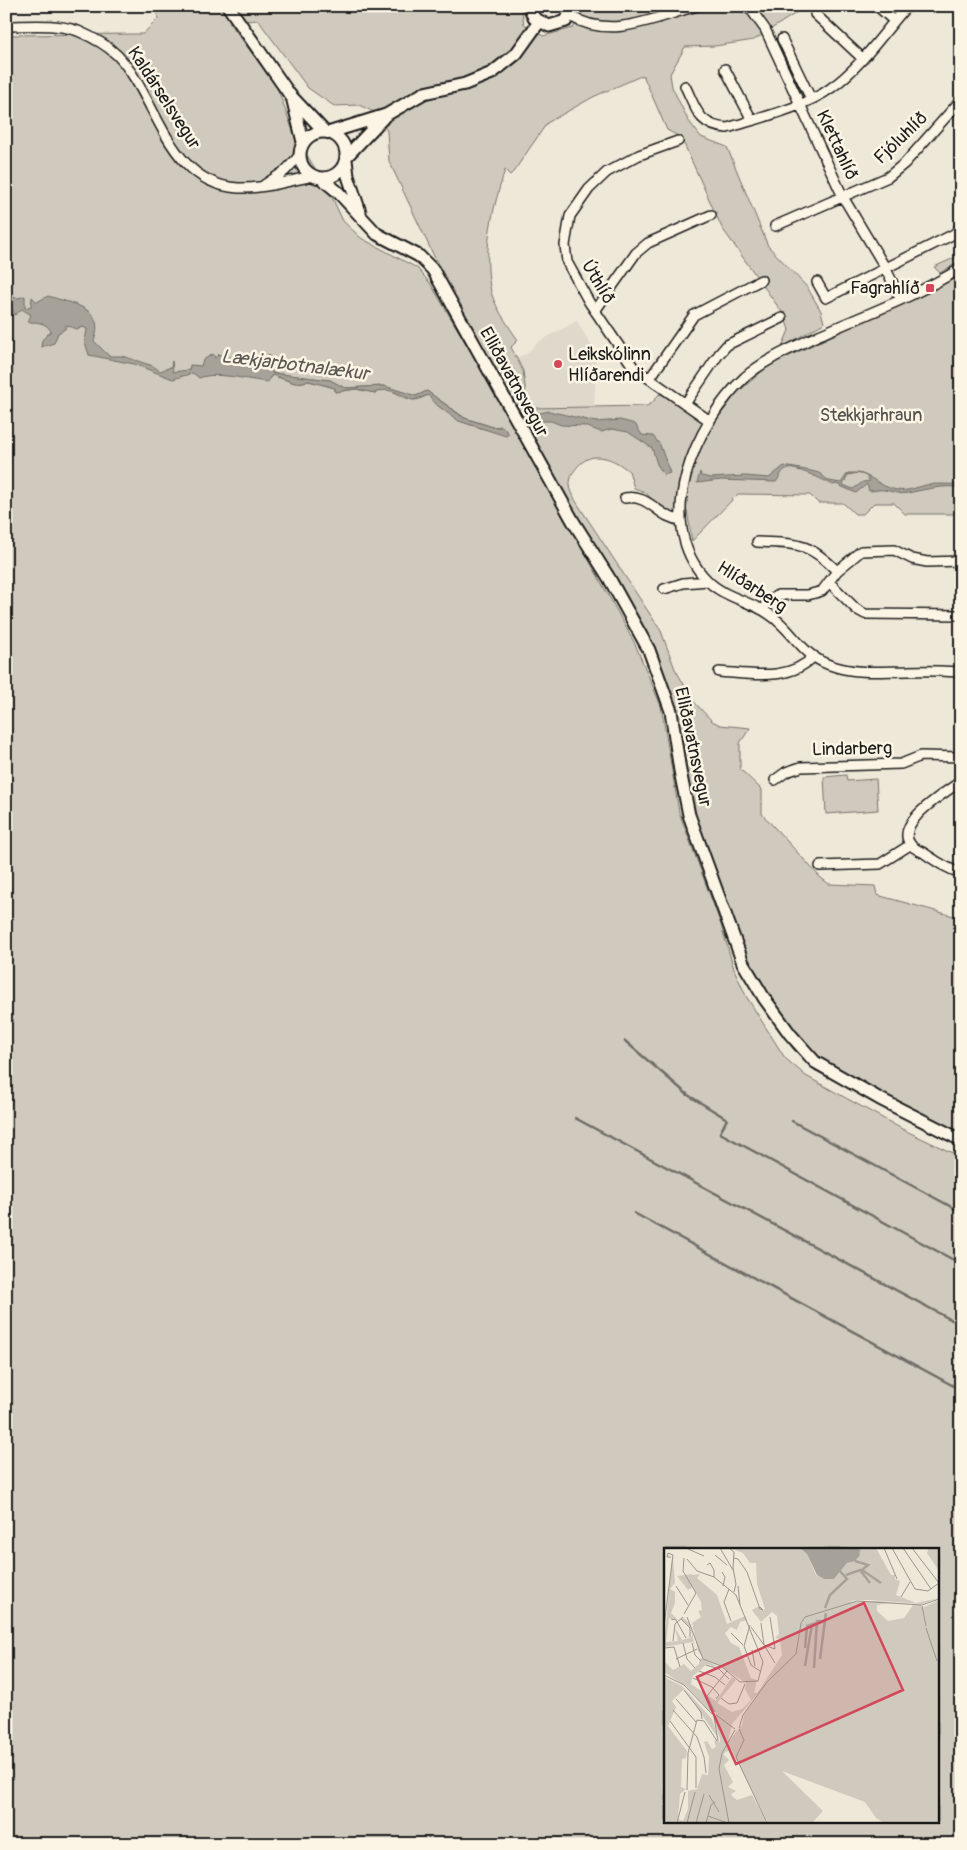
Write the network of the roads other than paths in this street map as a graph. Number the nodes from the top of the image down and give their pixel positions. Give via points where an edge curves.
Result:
1 (228, 6) edge
2 (529, 6) edge
3 (697, 6) edge
4 (744, 6) edge
5 (877, 6) edge
6 (908, 6) edge
7 (571, 11) edge
8 (815, 14) dead end
9 (894, 21) junction
10 (538, 22) junction
11 (6, 26) edge
12 (782, 39) dead end
13 (862, 58) junction
14 (725, 69) dead end
15 (685, 86) dead end
16 (290, 94) junction
17 (810, 99) junction
18 (961, 100) edge
19 (800, 104) junction
20 (386, 115) junction
21 (752, 120) junction
22 (327, 132) junction
23 (678, 141) dead end
24 (303, 142) junction
25 (300, 155) junction
26 (346, 158) junction
27 (317, 177) junction
28 (261, 186) junction
29 (843, 197) junction
30 (711, 215) dead end
31 (363, 218) junction
32 (775, 226) dead end
33 (961, 227) edge
34 (961, 268) edge
35 (886, 269) junction
36 (761, 280) dead end
37 (817, 282) dead end
38 (900, 298) junction
39 (595, 311) junction
40 (782, 318) dead end
41 (650, 378) junction
42 (685, 404) junction
43 (710, 421) junction
44 (625, 498) dead end
45 (681, 520) junction
46 (757, 542) dead end
47 (961, 561) edge
48 (837, 571) junction
49 (708, 581) junction
50 (828, 582) junction
51 (664, 589) dead end
52 (763, 610) junction
53 (961, 615) edge
54 (814, 656) junction
55 (719, 672) dead end
56 (961, 672) edge
57 (961, 757) edge
58 (776, 780) dead end
59 (961, 781) edge
60 (910, 845) junction
61 (820, 866) dead end
62 (961, 873) edge
63 (961, 1140) edge

1 - 16 main road
2 - 10 main road
3 - 7 street via 607,28 588,25
4 - 19 street, Klettahlíð via 752,11 764,29
5 - 9 street
6 - 9 street
7 - 10 main road via 555,26
8 - 13 street
9 - 13 street
10 - 20 main road via 516,54 492,73 465,84 424,93
11 - 28 street, Kaldárselsvegur via 65,28 105,45 128,68 184,162 196,173 225,186
12 - 17 street
13 - 17 street via 844,79
14 - 21 street
15 - 21 street via 707,124 727,128
16 - 22 main road
16 - 24 main road
17 - 19 street
18 - 29 street, Fjóluhlíð via 897,170
19 - 21 street
19 - 29 street, Klettahlíð
20 - 22 main road
20 - 26 main road
22 - 24 main road via 310,134
22 - 26 main road via 342,140
23 - 39 street, Úthlíð via 638,155 607,172 589,189 570,216 565,246 567,262
24 - 25 main road
25 - 27 main road via 305,169
25 - 28 street, Kaldárselsvegur via 285,171
26 - 27 main road via 339,172
26 - 31 main road, Elliðavatnsvegur via 348,176
27 - 28 street, Kaldárselsvegur
27 - 31 main road, Elliðavatnsvegur via 338,192
29 - 32 street, Fjóluhlíð
29 - 35 street, Klettahlíð
30 - 39 street via 648,243 636,253
31 - 63 main road, Elliðavatnsvegur via 377,234 419,256 432,270 638,630 668,698 689,815 743,963 764,998 790,1034 816,1062
33 - 35 street via 954,234
34 - 38 street, Hlíðarberg
35 - 37 street via 826,298
35 - 38 street, Klettahlíð
36 - 41 street via 694,315
38 - 43 street, Hlíðarberg via 765,362 739,384
39 - 41 street, Úthlíð via 634,368
40 - 42 street via 727,346
41 - 42 street, Úthlíð
42 - 43 street, Úthlíð
43 - 45 street, Hlíðarberg via 688,468 683,486
44 - 45 street via 645,500 664,515
45 - 49 street, Hlíðarberg via 686,547
46 - 48 street via 812,549
47 - 48 street via 926,562 894,550 861,551
48 - 50 street
49 - 51 street via 683,583
49 - 52 street, Hlíðarberg
50 - 52 street via 822,591 815,594 778,595 768,601
50 - 53 street via 865,614
52 - 54 street, Hlíðarberg via 802,649
54 - 55 street via 803,667 789,673
54 - 56 street, Hlíðarberg via 837,668 865,672
57 - 58 street, Lindarberg via 921,756 901,764 801,767
59 - 60 street via 912,819 907,836
60 - 61 street via 880,864
60 - 62 street via 950,870

